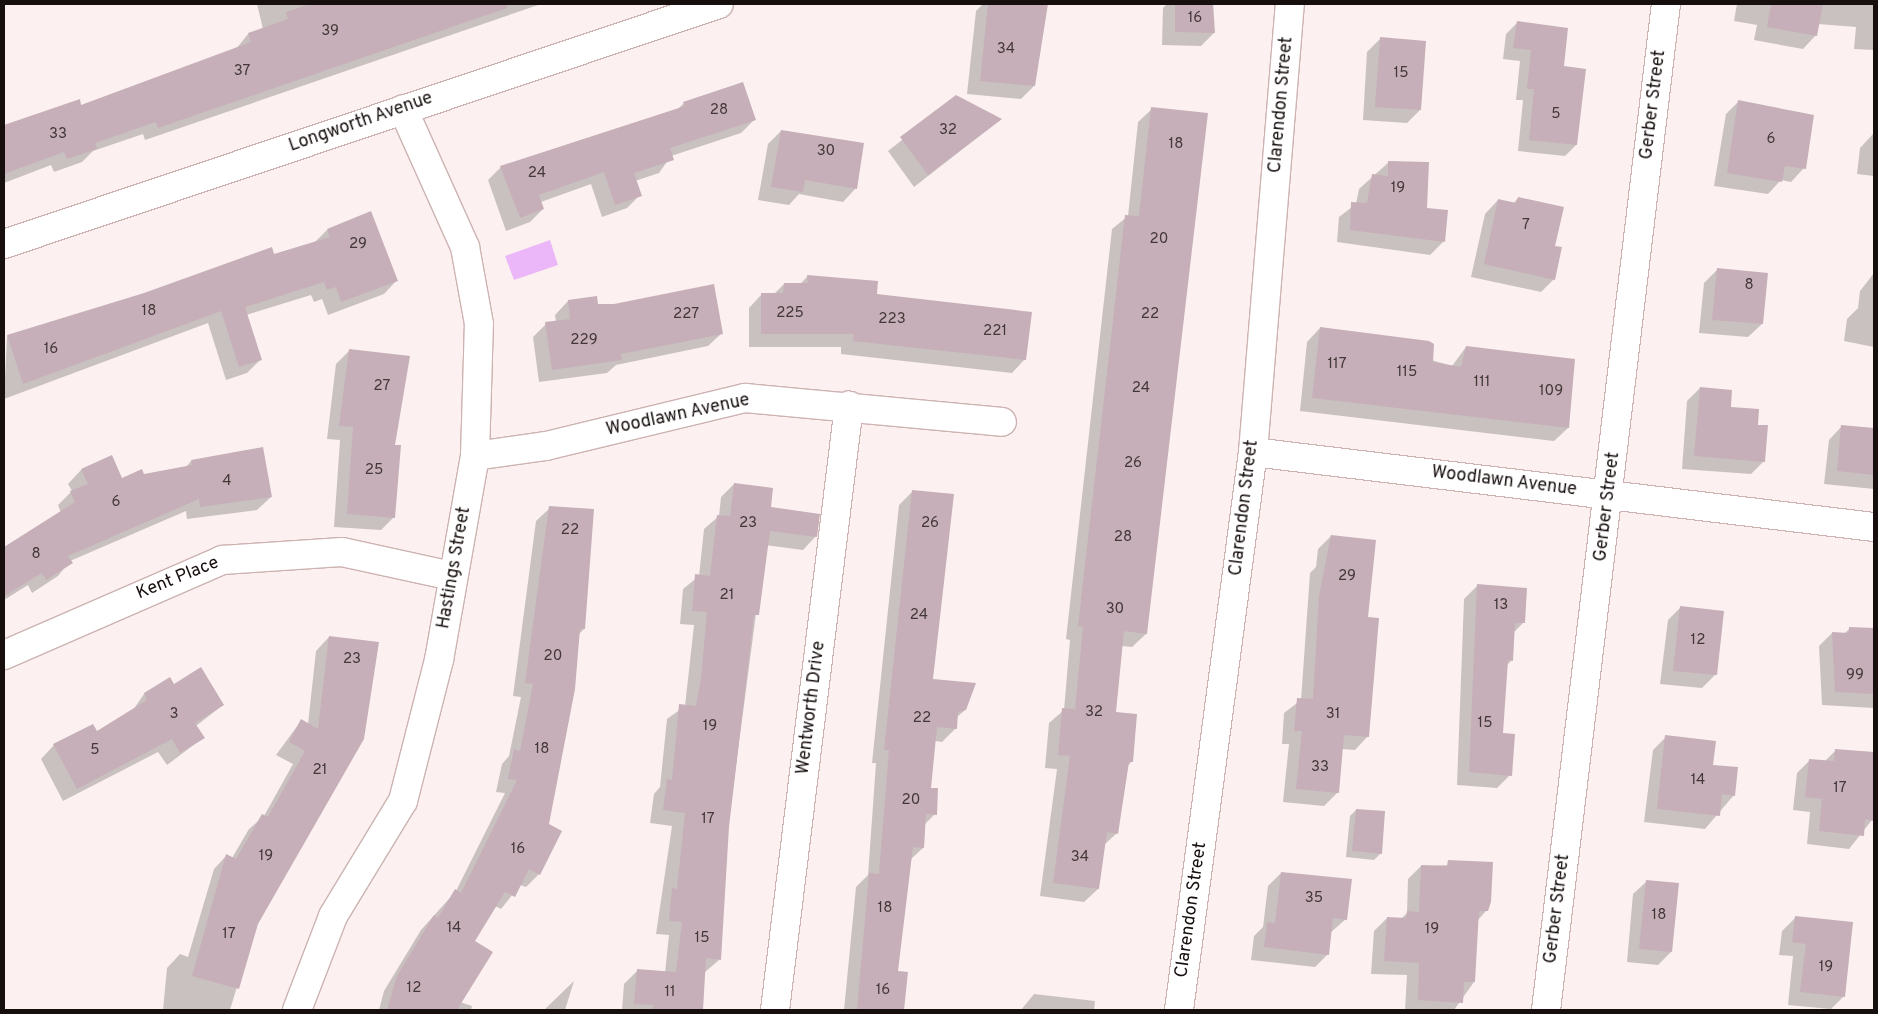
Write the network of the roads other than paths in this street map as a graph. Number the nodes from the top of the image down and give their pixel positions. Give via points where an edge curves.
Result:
1 (719, 4) edge
2 (1290, 4) edge
3 (1666, 4) edge
4 (403, 109) junction
5 (4, 244) edge
6 (849, 406) junction
7 (1002, 422) dead end
8 (1253, 452) junction
9 (475, 456) junction
10 (1609, 495) junction
11 (1874, 527) edge
12 (452, 576) junction
13 (4, 654) edge
14 (297, 1010) edge
15 (775, 1010) edge
16 (1179, 1010) edge
17 (1546, 1010) edge

1 - 4 street, Longworth Avenue
2 - 8 street, Clarendon Street
3 - 10 street, Gerber Street
4 - 5 street, Longworth Avenue
4 - 9 street, Hastings Street via 465,247 479,324
6 - 7 street, Woodlawn Avenue
6 - 9 street, Woodlawn Avenue via 745,398 546,446
6 - 15 street, Wentworth Drive
8 - 10 street, Woodlawn Avenue
8 - 16 street, Clarendon Street
9 - 12 street, Hastings Street
10 - 11 street, Woodlawn Avenue
10 - 17 street, Gerber Street
12 - 13 street, Kent Place via 342,552 222,560
12 - 14 street, Hastings Street via 424,733 403,802 333,916

